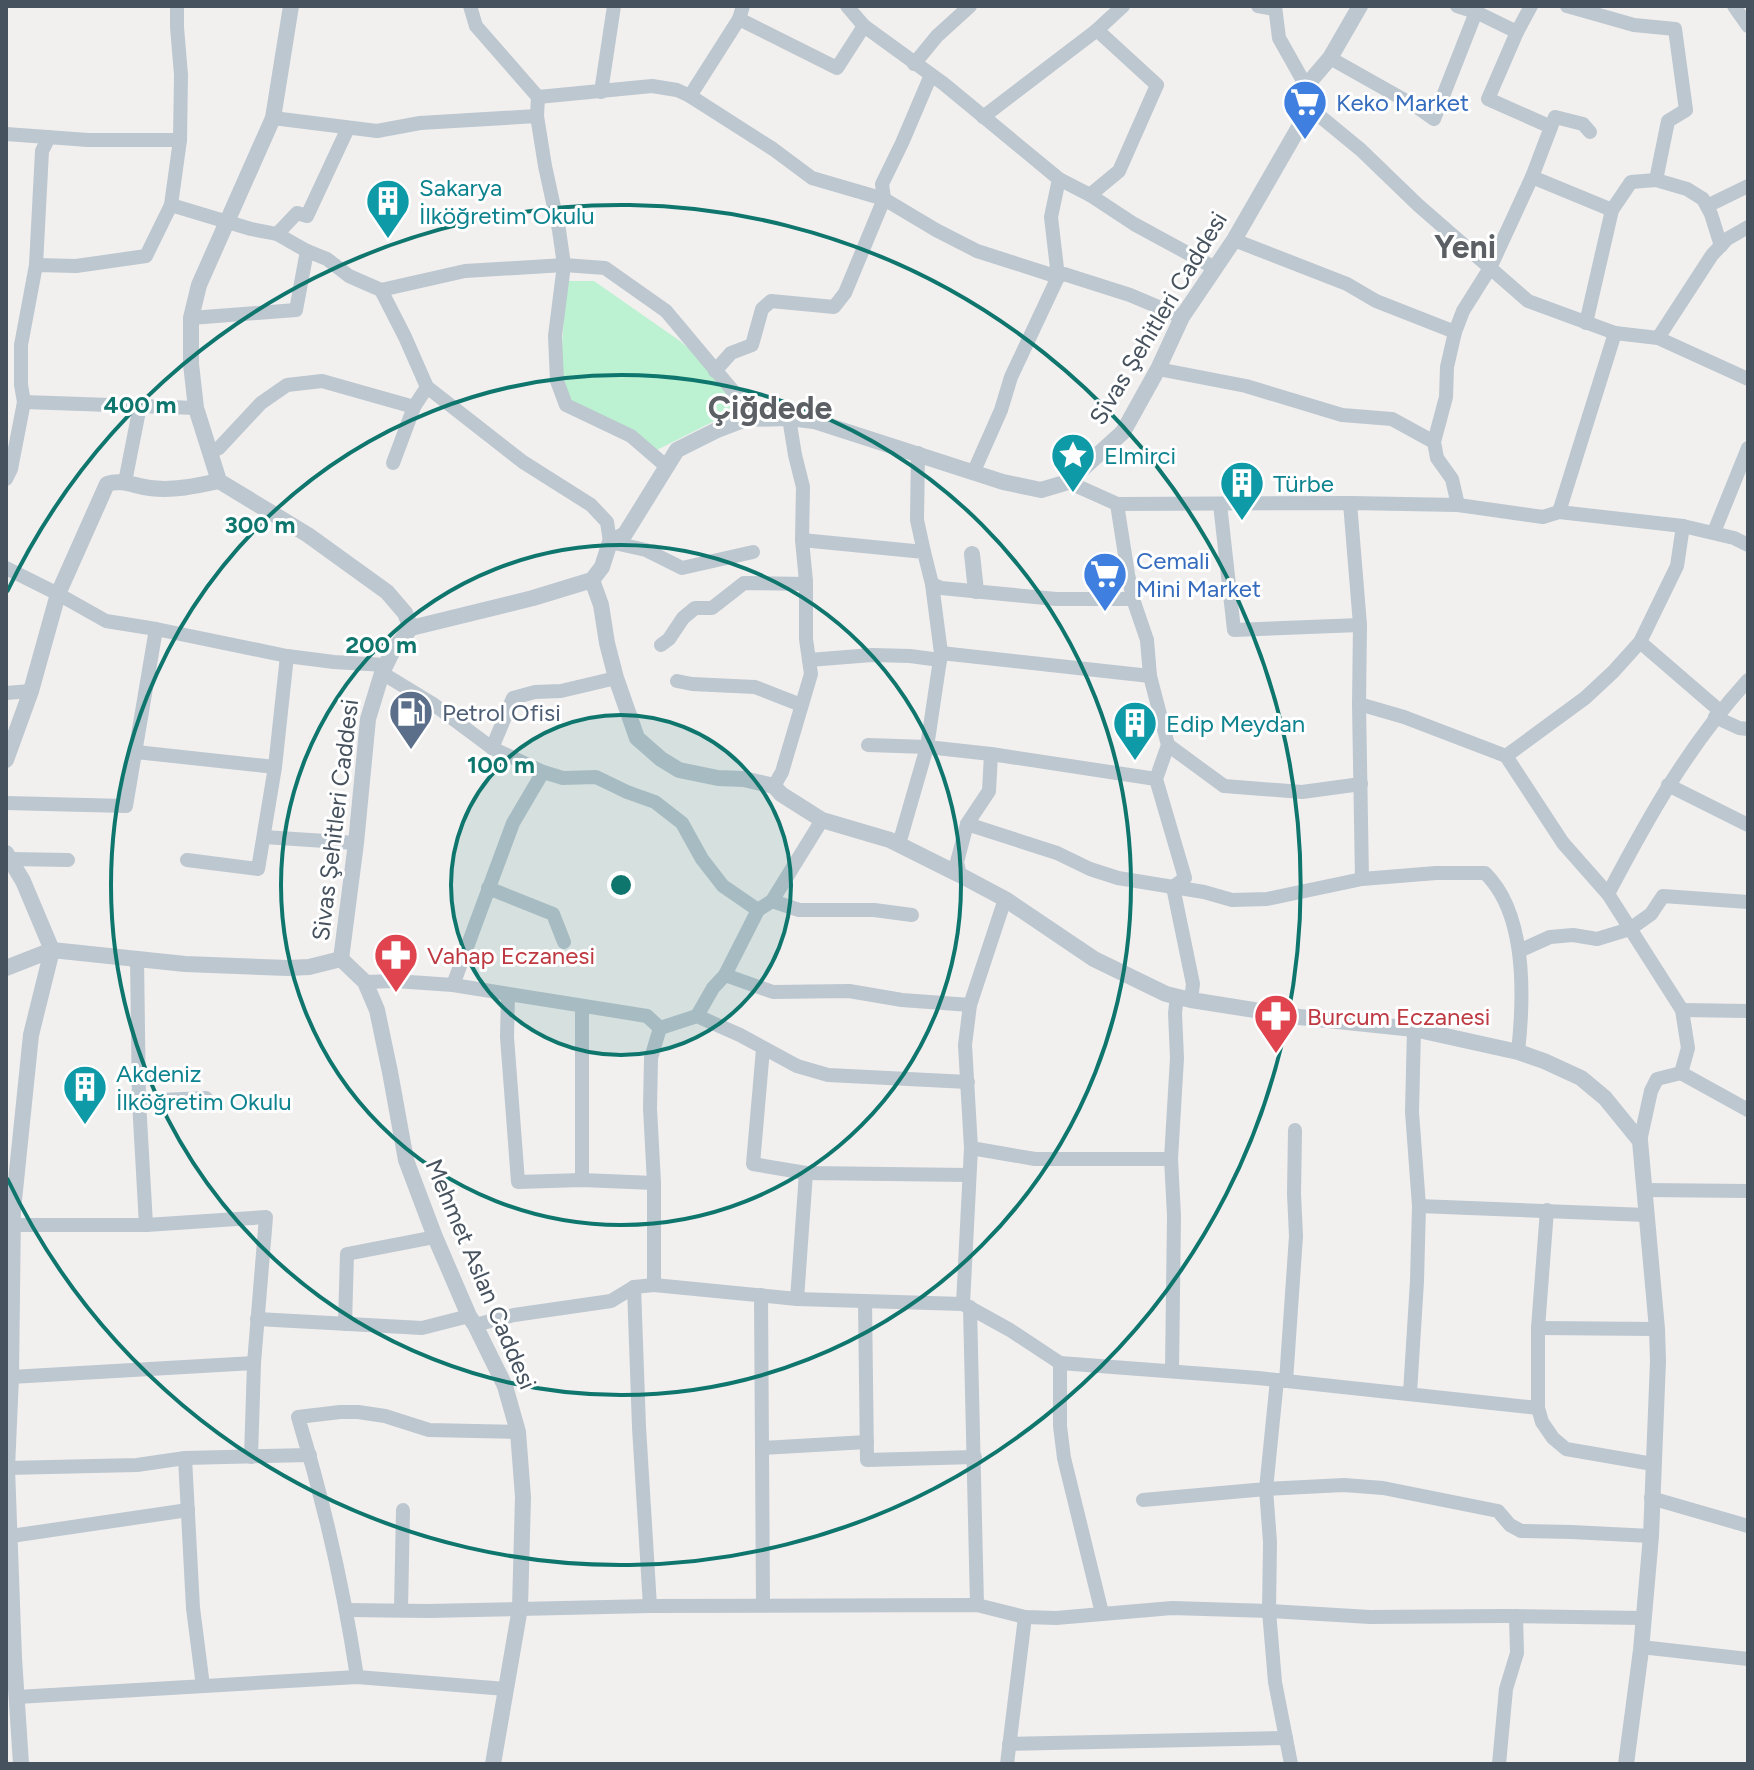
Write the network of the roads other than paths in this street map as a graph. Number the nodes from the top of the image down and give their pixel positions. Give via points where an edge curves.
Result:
1 (177, 6) edge
2 (291, 6) edge
3 (470, 6) edge
4 (614, 6) edge
5 (847, 6) edge
6 (970, 6) edge
7 (1123, 6) edge
8 (1258, 6) edge
9 (1360, 6) edge
10 (1457, 6) edge
11 (1531, 6) edge
12 (1567, 6) edge
13 (1734, 6) edge
14 (1274, 7) edge
15 (741, 12) edge
16 (1476, 12) junction
17 (1748, 25) edge
18 (864, 26) junction
19 (1097, 30) junction
20 (1517, 32) junction
21 (1330, 58) junction
22 (914, 64) junction
23 (931, 75) junction
24 (1306, 86) junction
25 (601, 92) junction
26 (690, 96) junction
27 (538, 97) junction
28 (1310, 108) junction
29 (537, 116) junction
30 (983, 117) junction
31 (273, 118) junction
32 (1551, 127) junction
33 (348, 128) junction
34 (1590, 132) dead end
35 (6, 134) edge
36 (49, 137) junction
37 (180, 140) junction
38 (1532, 177) junction
39 (1059, 179) junction
40 (1656, 180) junction
41 (1748, 186) edge
42 (1090, 195) junction
43 (884, 199) junction
44 (171, 205) junction
45 (1707, 206) junction
46 (1612, 210) junction
47 (227, 221) junction
48 (1748, 227) edge
49 (277, 234) junction
50 (1234, 240) junction
51 (1721, 246) junction
52 (307, 251) junction
53 (36, 265) junction
54 (564, 265) junction
55 (1215, 268) junction
56 (1490, 268) junction
57 (1058, 277) junction
58 (381, 290) junction
59 (1182, 317) junction
60 (191, 318) junction
61 (1586, 323) junction
62 (1455, 332) junction
63 (1615, 333) junction
64 (1658, 338) junction
65 (13, 345) edge
66 (1158, 369) junction
67 (715, 371) junction
68 (1748, 379) edge
69 (427, 387) junction
70 (24, 402) junction
71 (140, 406) junction
72 (414, 407) junction
73 (196, 408) junction
74 (789, 418) junction
75 (746, 419) junction
76 (1434, 442) junction
77 (1748, 448) edge
78 (210, 452) junction
79 (918, 453) junction
80 (393, 463) dead end
81 (667, 467) junction
82 (974, 471) junction
83 (6, 479) edge
84 (219, 481) junction
85 (125, 482) junction
86 (1068, 482) junction
87 (1350, 503) junction
88 (1117, 504) junction
89 (1220, 504) junction
90 (1458, 505) junction
91 (1559, 512) junction
92 (1683, 526) junction
93 (1714, 532) junction
94 (802, 540) junction
95 (610, 542) junction
96 (1748, 545) edge
97 (753, 552) dead end
98 (924, 552) junction
99 (972, 554) dead end
100 (6, 568) edge
101 (592, 580) junction
102 (806, 584) junction
103 (932, 584) junction
104 (976, 591) junction
105 (58, 594) junction
106 (1133, 599) junction
107 (1360, 625) junction
108 (411, 628) junction
109 (156, 629) junction
110 (1640, 642) junction
111 (661, 645) dead end
112 (287, 656) junction
113 (941, 657) junction
114 (809, 660) junction
115 (384, 669) junction
116 (1150, 676) junction
117 (616, 678) junction
118 (1748, 680) edge
119 (677, 681) dead end
120 (31, 691) junction
121 (6, 693) edge
122 (1359, 704) junction
123 (801, 705) junction
124 (1718, 714) junction
125 (1748, 729) edge
126 (868, 745) dead end
127 (1168, 745) junction
128 (927, 747) junction
129 (492, 748) junction
130 (136, 752) junction
131 (991, 754) junction
132 (1506, 756) junction
133 (6, 760) edge
134 (275, 767) junction
135 (543, 772) junction
136 (1156, 779) junction
137 (1361, 784) junction
138 (1668, 785) junction
139 (774, 786) junction
140 (6, 803) edge
141 (822, 820) junction
142 (967, 824) junction
143 (1748, 825) edge
144 (264, 837) junction
145 (356, 843) junction
146 (899, 844) junction
147 (8, 856) edge
148 (68, 860) dead end
149 (187, 860) dead end
150 (960, 875) junction
151 (1362, 879) junction
152 (1173, 887) junction
153 (488, 888) junction
154 (1608, 894) junction
155 (1005, 899) junction
156 (772, 901) junction
157 (1748, 902) edge
158 (758, 910) junction
159 (912, 915) dead end
160 (1630, 929) junction
161 (564, 942) dead end
162 (52, 950) junction
163 (1519, 951) junction
164 (137, 958) junction
165 (341, 959) junction
166 (6, 968) edge
167 (725, 975) junction
168 (365, 982) junction
169 (453, 985) junction
170 (508, 995) junction
171 (1184, 998) junction
172 (970, 1005) junction
173 (582, 1006) junction
174 (1682, 1010) junction
175 (1748, 1011) edge
176 (697, 1016) junction
177 (660, 1028) junction
178 (1414, 1029) junction
179 (763, 1049) junction
180 (1518, 1052) junction
181 (1681, 1073) junction
182 (968, 1082) junction
183 (206, 1098) dead end
184 (139, 1101) junction
185 (1748, 1110) edge
186 (1295, 1130) dead end
187 (1640, 1141) junction
188 (971, 1148) junction
189 (1171, 1159) junction
190 (806, 1173) junction
191 (969, 1175) junction
192 (582, 1180) junction
193 (654, 1183) junction
194 (1645, 1190) junction
195 (1748, 1191) edge
196 (1419, 1206) junction
197 (1547, 1210) junction
198 (11, 1215) edge
199 (1647, 1215) junction
200 (146, 1225) junction
201 (435, 1237) junction
202 (654, 1285) junction
203 (634, 1287) junction
204 (761, 1295) junction
205 (797, 1299) junction
206 (865, 1301) junction
207 (966, 1305) junction
208 (257, 1319) junction
209 (472, 1320) junction
210 (345, 1324) junction
211 (1538, 1328) junction
212 (1657, 1329) junction
213 (254, 1363) junction
214 (1060, 1363) junction
215 (1172, 1371) junction
216 (11, 1377) junction
217 (1282, 1380) junction
218 (1410, 1393) junction
219 (1538, 1408) junction
220 (518, 1432) junction
221 (867, 1442) junction
222 (7, 1447) edge
223 (762, 1448) junction
224 (310, 1455) junction
225 (251, 1457) junction
226 (975, 1457) junction
227 (185, 1458) junction
228 (1653, 1464) junction
229 (7, 1468) edge
230 (1266, 1489) junction
231 (1651, 1498) junction
232 (1143, 1500) dead end
233 (188, 1510) junction
234 (403, 1510) dead end
235 (1748, 1526) edge
236 (11, 1536) junction
237 (1651, 1536) junction
238 (763, 1605) junction
239 (977, 1605) junction
240 (650, 1606) junction
241 (520, 1608) junction
242 (401, 1609) junction
243 (346, 1610) junction
244 (1269, 1611) junction
245 (1102, 1613) junction
246 (1516, 1616) junction
247 (1025, 1617) junction
248 (1644, 1618) junction
249 (1641, 1647) junction
250 (10, 1658) edge
251 (1748, 1659) edge
252 (357, 1677) junction
253 (203, 1686) junction
254 (506, 1689) junction
255 (17, 1697) junction
256 (1286, 1738) junction
257 (1009, 1744) junction
258 (21, 1764) edge
259 (493, 1764) edge
260 (1007, 1764) edge
261 (1291, 1764) edge
262 (1499, 1764) edge
263 (1626, 1764) edge

1 - 37 street
2 - 31 street
3 - 27 street via 476,26
4 - 25 street
5 - 18 street
6 - 22 street
7 - 19 street
8 - 14 street
9 - 21 street
10 - 16 street
11 - 20 street
12 - 40 street via 1634,25 1675,29 1686,110 1668,121
13 - 17 street
14 - 24 street via 1279,38
15 - 18 street via 837,68
15 - 26 street
16 - 20 street
16 - 21 street via 1434,119
18 - 22 street
19 - 30 street
19 - 42 street via 1157,85 1119,171
20 - 32 street via 1488,99
21 - 24 street
22 - 23 street
23 - 30 street
23 - 43 street via 882,184
24 - 28 street
25 - 26 street via 652,86
25 - 27 street
26 - 43 street via 812,178
27 - 29 street
28 - 50 street, Sivas Şehitleri Caddesi
28 - 56 street
29 - 33 street via 377,131
29 - 54 street
30 - 39 street
31 - 33 street
31 - 47 street
32 - 34 street via 1555,117 1583,124
32 - 38 street
33 - 49 street via 307,216 297,213
35 - 36 street
36 - 37 street
36 - 53 street via 42,151
37 - 44 street
38 - 46 street
38 - 56 street
39 - 42 street
39 - 57 street via 1051,217
40 - 45 street via 1687,189
40 - 46 street via 1631,182
41 - 45 street
42 - 55 street
43 - 57 street via 977,251
43 - 67 street via 845,293 834,307 771,301 762,309 752,345 731,353
44 - 47 street
44 - 53 street via 146,256 76,266
45 - 51 street
46 - 61 street
47 - 49 street
47 - 60 street
48 - 51 street
49 - 52 street
50 - 55 street, Sivas Şehitleri Caddesi
50 - 62 street
51 - 64 street
52 - 58 street
52 - 60 street via 296,310
53 - 65 street
54 - 58 street via 465,271
54 - 67 street via 605,268 666,311
54 - 81 street via 555,336 557,381 566,405 631,436
55 - 59 street, Sivas Şehitleri Caddesi
56 - 61 street via 1528,301
56 - 62 street
57 - 59 street via 1064,274 1130,295
57 - 82 street
58 - 69 street
59 - 66 street, Sivas Şehitleri Caddesi
60 - 73 street
61 - 63 street
62 - 76 street
63 - 64 street
63 - 91 street
64 - 68 street
65 - 70 street
66 - 76 street via 1246,386 1342,415 1392,419
66 - 86 street, Sivas Şehitleri Caddesi via 1123,432
67 - 75 street via 738,397
69 - 72 street
69 - 95 street via 523,462 591,505 607,522
70 - 71 street
70 - 83 street
71 - 73 street
71 - 85 street
72 - 78 street via 322,381 287,385
72 - 80 street
73 - 78 street
74 - 75 street
74 - 79 street
74 - 94 street via 803,487
75 - 81 street via 677,450
76 - 90 street
77 - 93 street
78 - 84 street
79 - 82 street
79 - 98 street via 917,520
81 - 95 street via 625,534
82 - 86 street via 1041,490
84 - 85 street via 188,488
84 - 108 street via 308,535 387,592
85 - 105 street via 107,484 100,495
86 - 88 street
87 - 89 street
87 - 90 street
87 - 107 street
88 - 89 street
88 - 106 street
89 - 107 street via 1234,630
90 - 91 street via 1543,517
91 - 92 street
92 - 93 street
92 - 110 street via 1677,566
93 - 96 street
94 - 98 street
94 - 102 street
95 - 97 street via 646,550 682,568
95 - 101 street
98 - 103 street
99 - 104 street
100 - 105 street
101 - 108 street
101 - 117 street
102 - 111 street via 744,583 712,608 695,608
102 - 114 street
103 - 104 street
103 - 113 street
104 - 106 street
105 - 109 street via 106,621
105 - 120 street
106 - 116 street via 1147,640
107 - 122 street
108 - 115 street, Sivas Şehitleri Caddesi
109 - 112 street
109 - 130 street
110 - 124 street
110 - 132 street via 1585,698
112 - 115 street
112 - 134 street
113 - 114 street
113 - 116 street
113 - 128 street
114 - 123 street via 811,674
115 - 129 street
115 - 145 street, Sivas Şehitleri Caddesi via 368,719
116 - 127 street
117 - 129 street via 513,698
117 - 139 street via 637,738 661,759 679,770
118 - 124 street
119 - 123 street via 755,687
120 - 121 street
120 - 133 street
122 - 132 street
122 - 137 street
123 - 139 street
124 - 125 street
124 - 138 street
126 - 128 street
127 - 136 street
127 - 137 street via 1224,786 1302,792
128 - 131 street
128 - 146 street
129 - 135 street
130 - 134 street
130 - 140 street via 126,806
131 - 136 street
131 - 142 street via 989,791
132 - 154 street via 1563,843
134 - 144 street
135 - 153 street via 513,823
135 - 158 street via 563,778 596,777 655,802 682,823 723,886
136 - 152 street via 1185,878
137 - 151 street
138 - 143 street
138 - 154 street
139 - 141 street
141 - 146 street
141 - 156 street
142 - 150 street via 957,862
142 - 152 street via 1118,878
144 - 145 street
144 - 149 street via 258,869
145 - 165 street, Sivas Şehitleri Caddesi
146 - 150 street
147 - 148 street
147 - 162 street
150 - 155 street
151 - 152 street via 1267,899 1232,900
151 - 163 street via 1485,873 1511,916
152 - 171 street via 1193,984
153 - 161 street via 553,914
153 - 169 street
154 - 160 street
155 - 171 street via 1094,959
155 - 172 street
156 - 158 street
156 - 159 street via 799,910
157 - 160 street via 1663,896 1651,914
158 - 167 street
160 - 163 street via 1597,939 1550,937
160 - 174 street
162 - 164 street
162 - 166 street
162 - 198 street via 31,1035
163 - 180 street
164 - 165 street via 288,968
164 - 184 street
165 - 168 street, Mehmet Aslan Caddesi
167 - 172 street via 773,992 849,991
167 - 176 street
168 - 169 street
168 - 201 street, Mehmet Aslan Caddesi via 377,1010 406,1160
169 - 170 street
170 - 173 street
170 - 192 street via 518,1182
171 - 178 street
171 - 189 street via 1175,1013
172 - 182 street
173 - 177 street via 647,1016
173 - 192 street
174 - 175 street
174 - 181 street via 1688,1048
176 - 177 street
176 - 179 street
177 - 193 street via 651,1058
178 - 180 street
178 - 196 street via 1412,1112
179 - 182 street via 828,1075
179 - 190 street via 753,1164
180 - 187 street via 1581,1078
181 - 185 street
181 - 187 street via 1657,1079
182 - 188 street
183 - 184 street
184 - 200 street
186 - 217 street via 1296,1236
187 - 194 street
188 - 189 street via 1035,1159
188 - 191 street
189 - 215 street
190 - 191 street
190 - 205 street
191 - 207 street
192 - 193 street
193 - 202 street
194 - 195 street
194 - 199 street
196 - 197 street
196 - 218 street
197 - 199 street
197 - 211 street
198 - 200 street
198 - 216 street
199 - 212 street
200 - 208 street via 266,1217
201 - 209 street, Mehmet Aslan Caddesi
201 - 210 street via 347,1254
202 - 203 street
202 - 204 street
203 - 209 street via 611,1301
203 - 240 street
204 - 205 street
204 - 223 street
205 - 206 street
206 - 207 street
206 - 221 street
207 - 214 street
207 - 226 street
208 - 210 street
208 - 213 street
209 - 210 street via 422,1328
209 - 220 street, Mehmet Aslan Caddesi via 505,1386
211 - 212 street
211 - 219 street
212 - 228 street
213 - 216 street
213 - 225 street
214 - 215 street
214 - 245 street via 1064,1458
215 - 217 street
216 - 222 street
217 - 218 street
217 - 230 street
218 - 219 street
219 - 228 street via 1542,1422 1566,1449
220 - 224 street via 429,1430 358,1412 298,1417
220 - 241 street, Mehmet Aslan Caddesi via 523,1497
221 - 223 street
221 - 226 street via 867,1460
222 - 229 street
223 - 238 street
224 - 225 street
224 - 243 street
225 - 227 street
226 - 239 street
227 - 229 street via 137,1465
227 - 233 street
228 - 231 street
229 - 236 street
230 - 232 street
230 - 237 street via 1383,1488 1498,1511 1521,1531
230 - 244 street
231 - 235 street
231 - 237 street
233 - 236 street
233 - 253 street
234 - 242 street
236 - 250 street
237 - 248 street
238 - 239 street
238 - 240 street
239 - 247 street
240 - 241 street
241 - 242 street
241 - 254 street, Mehmet Aslan Caddesi
242 - 243 street
243 - 252 street
244 - 245 street via 1172,1608
244 - 246 street
244 - 256 street
245 - 247 street
246 - 248 street
246 - 262 street via 1517,1653 1506,1689
247 - 257 street
248 - 249 street
249 - 251 street
249 - 263 street
250 - 255 street
252 - 253 street
252 - 254 street
253 - 255 street
254 - 259 street, Mehmet Aslan Caddesi
255 - 258 street
256 - 257 street
256 - 261 street
257 - 260 street

